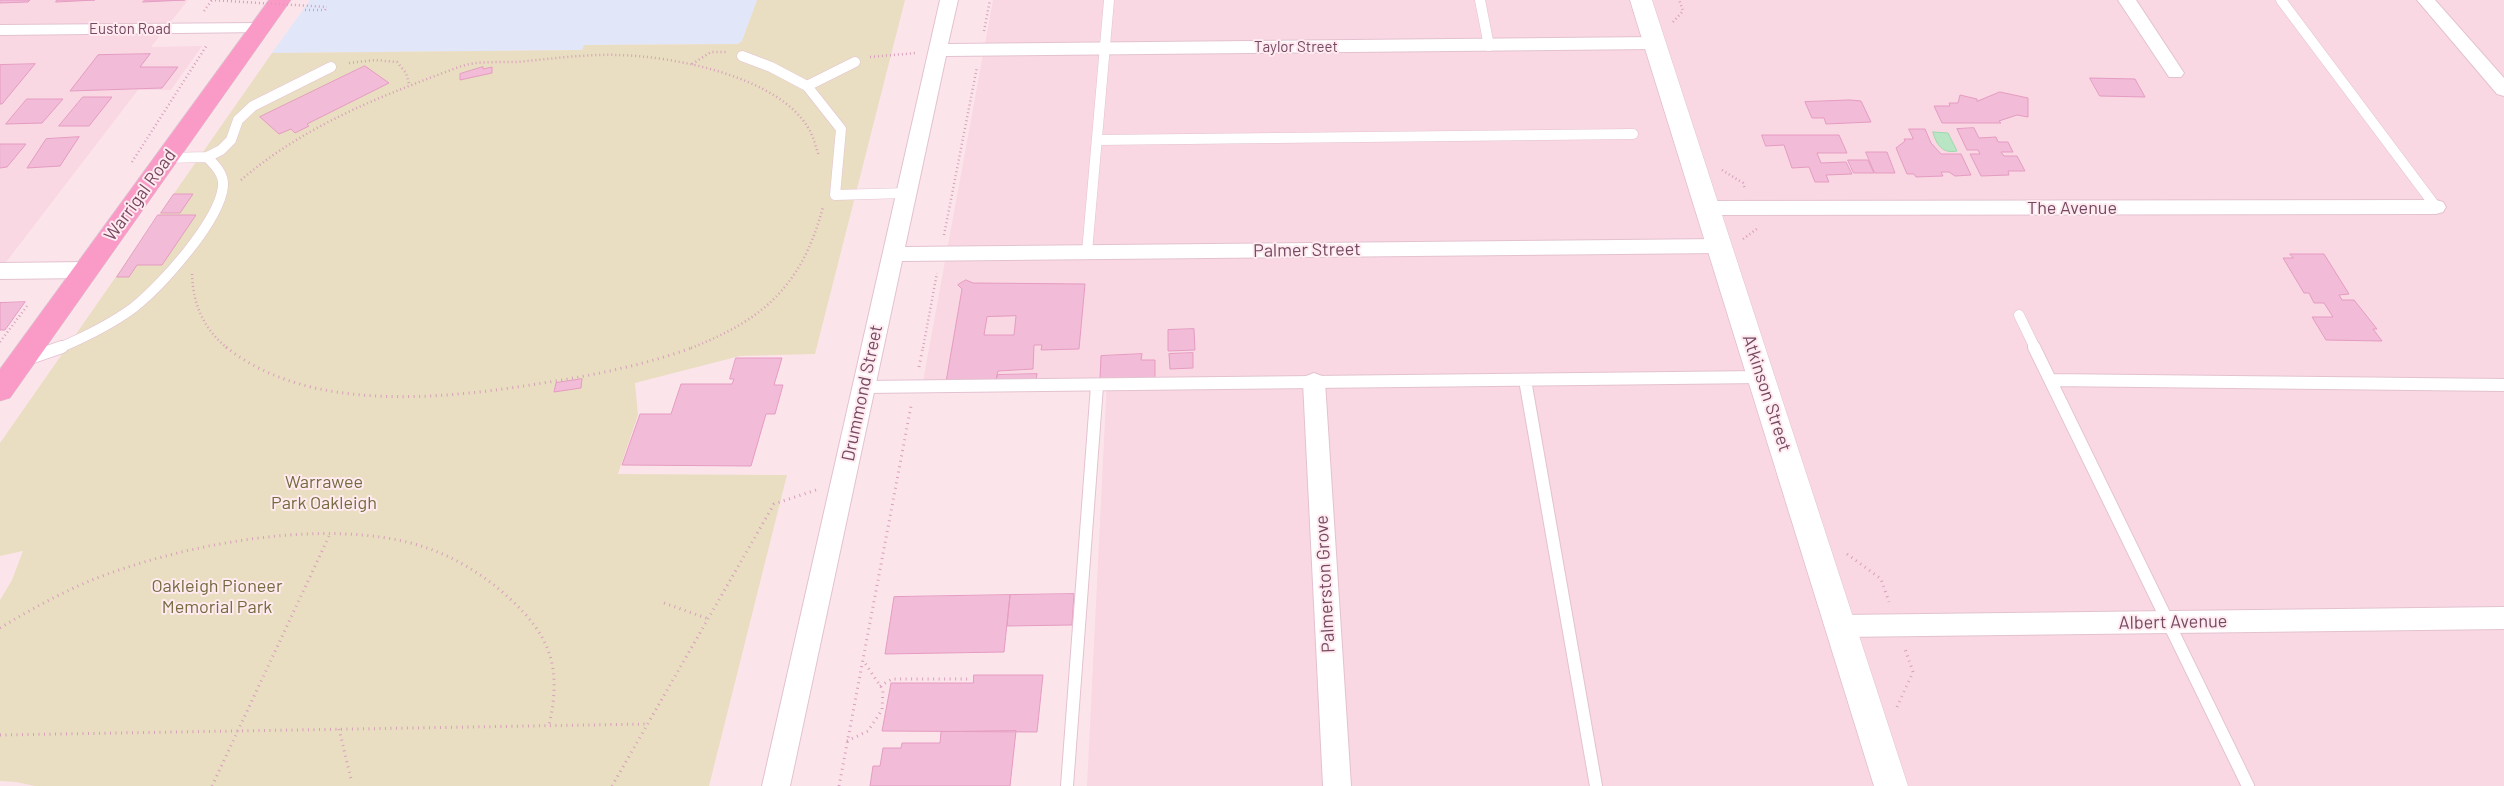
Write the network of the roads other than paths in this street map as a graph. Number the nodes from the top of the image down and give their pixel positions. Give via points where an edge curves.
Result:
1 (280, 0) edge
2 (949, 0) edge
3 (1108, 0) edge
4 (1480, 0) edge
5 (1641, 0) edge
6 (2127, 0) edge
7 (2281, 0) edge
8 (2426, 0) edge
9 (259, 28) junction
10 (0, 30) edge
11 (1655, 43) junction
12 (1489, 46) junction
13 (1105, 48) junction
14 (937, 52) junction
15 (742, 56) road end
16 (855, 62) road end
17 (331, 67) road end
18 (2175, 72) dead end
19 (807, 86) junction
20 (2504, 90) edge
21 (1633, 134) dead end
22 (1097, 140) junction
23 (207, 157) junction
24 (166, 158) junction
25 (906, 193) junction
26 (2436, 207) joint
27 (1707, 208) junction
28 (1720, 246) junction
29 (1087, 252) junction
30 (893, 254) junction
31 (86, 270) junction
32 (0, 271) edge
33 (2019, 315) dead end
34 (20, 361) junction
35 (1762, 377) junction
36 (1525, 380) junction
37 (2050, 380) junction
38 (1314, 382) junction
39 (2504, 385) edge
40 (1097, 386) junction
41 (864, 387) junction
42 (0, 390) edge
43 (2504, 618) edge
44 (2170, 622) junction
45 (1841, 626) junction
46 (776, 786) edge
47 (1067, 786) edge
48 (1337, 786) edge
49 (1596, 786) edge
50 (1891, 786) edge
51 (2248, 786) edge

1 - 9 highway, Warrigal Road
2 - 14 street, Drummond Street
3 - 13 lane
4 - 12 lane
5 - 11 street, Atkinson Street
6 - 18 street
7 - 26 lane
8 - 20 street
9 - 10 street, Euston Road
9 - 24 highway, Warrigal Road
11 - 12 street, Taylor Street
11 - 27 street, Atkinson Street
12 - 13 street, Taylor Street
13 - 14 street, Taylor Street
13 - 22 lane
14 - 25 street, Drummond Street
15 - 19 lane
16 - 19 lane
17 - 23 lane via 253,106 238,120 231,140
19 - 25 lane via 841,130 835,195
21 - 22 lane
22 - 29 lane
23 - 24 lane
23 - 34 lane via 224,179 224,190 198,239 173,273 110,324 83,340
24 - 31 highway, Warrigal Road
25 - 30 street, Drummond Street
26 - 27 street, The Avenue
27 - 28 street, Atkinson Street
28 - 29 street, Palmer Street
28 - 35 street, Atkinson Street
29 - 30 street, Palmer Street
30 - 41 street, Drummond Street
31 - 32 street
31 - 34 highway, Warrigal Road
33 - 37 lane
34 - 42 highway, Warrigal Road
35 - 36 lane
35 - 45 street, Atkinson Street
36 - 38 lane
36 - 49 lane
37 - 39 lane
37 - 44 lane
38 - 40 lane
38 - 48 street, Palmerston Grove
40 - 41 lane
40 - 47 lane
41 - 46 street, Drummond Street
43 - 44 street, Albert Avenue
44 - 45 street, Albert Avenue
44 - 51 lane
45 - 50 street, Atkinson Street

